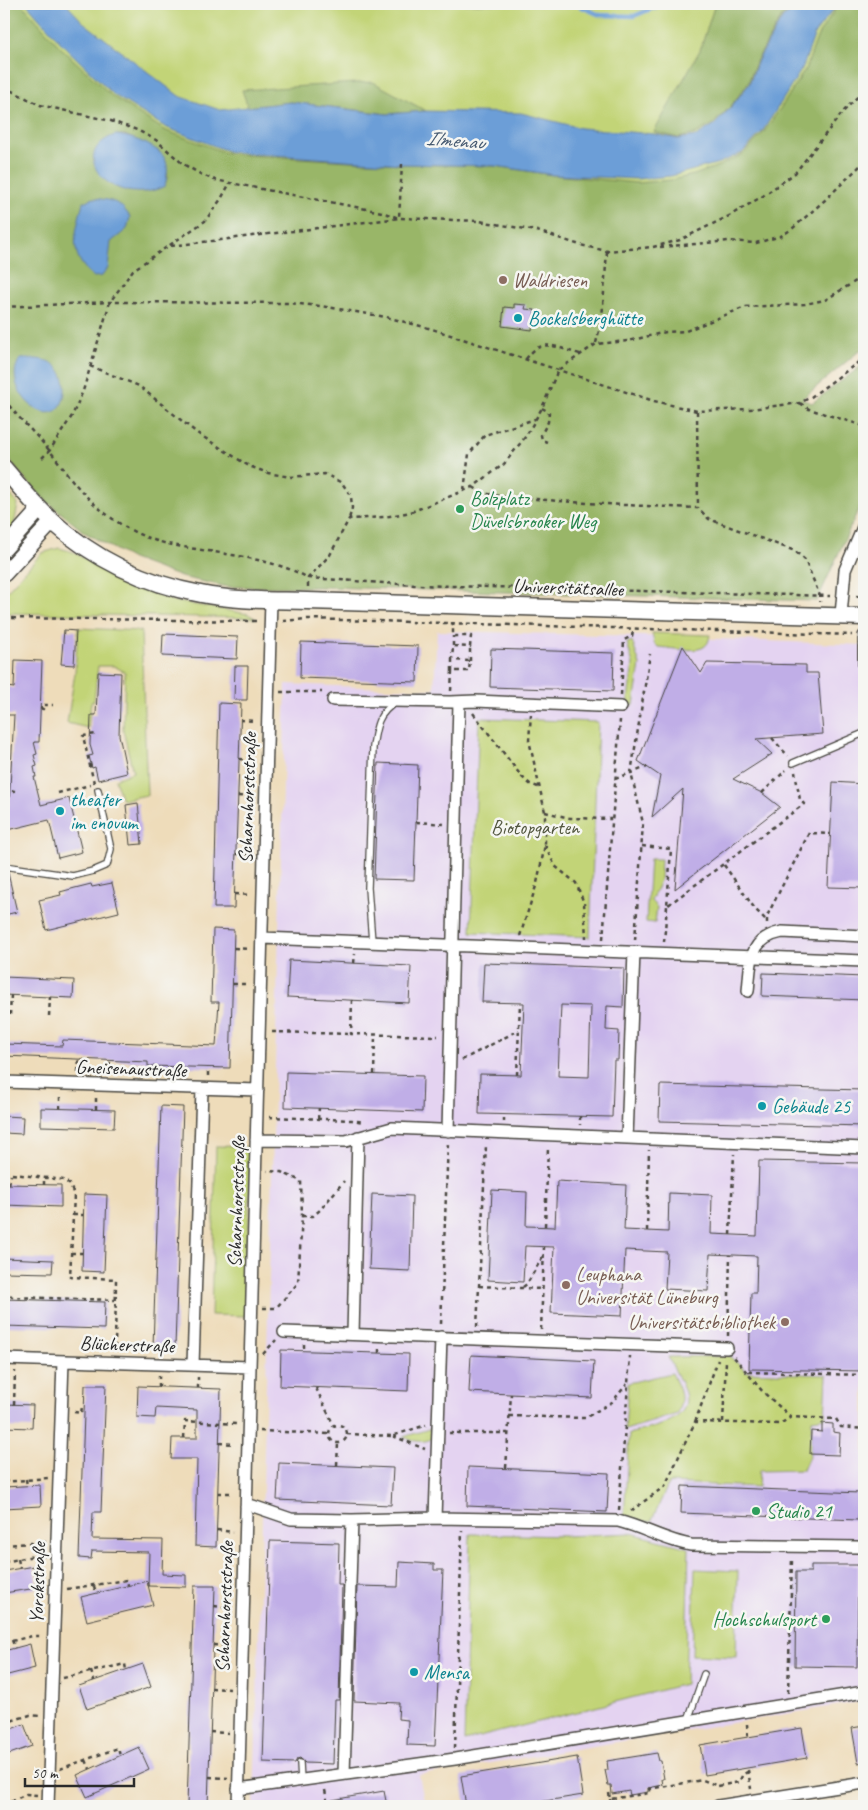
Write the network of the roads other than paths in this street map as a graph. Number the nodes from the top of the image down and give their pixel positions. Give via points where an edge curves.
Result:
1 (4, 468) edge
2 (40, 510) junction
3 (52, 522) junction
4 (864, 525) edge
5 (4, 549) edge
6 (4, 574) edge
7 (271, 600) junction
8 (841, 616) junction
9 (864, 617) edge
10 (864, 636) edge
11 (864, 667) edge
12 (333, 700) road end
13 (396, 702) junction
14 (455, 702) junction
15 (621, 706) dead end
16 (864, 733) edge
17 (794, 763) road end
18 (98, 790) dead end
19 (4, 866) edge
20 (864, 936) edge
21 (262, 938) junction
22 (372, 942) junction
23 (453, 945) junction
24 (634, 952) junction
25 (751, 956) junction
26 (864, 961) edge
27 (748, 992) dead end
28 (4, 1082) edge
29 (202, 1088) junction
30 (258, 1090) junction
31 (448, 1131) junction
32 (358, 1137) junction
33 (627, 1138) junction
34 (256, 1140) junction
35 (864, 1148) edge
36 (284, 1332) road end
37 (353, 1334) junction
38 (441, 1337) junction
39 (724, 1349) road end
40 (10, 1360) edge
41 (63, 1361) junction
42 (193, 1365) junction
43 (250, 1367) junction
44 (246, 1506) junction
45 (435, 1518) junction
46 (352, 1520) junction
47 (858, 1547) dead end
48 (704, 1674) dead end
49 (864, 1692) edge
50 (688, 1720) junction
51 (300, 1763) dead end
52 (344, 1774) junction
53 (301, 1780) junction
54 (864, 1783) edge
55 (238, 1784) junction
56 (49, 1801) edge
57 (238, 1806) edge
58 (718, 1806) edge

1 - 2 main road, Universitätsallee
2 - 3 main road, Universitätsallee
2 - 5 street
3 - 6 street
3 - 7 main road, Universitätsallee via 107,560 152,581 202,594
4 - 8 street via 845,570
7 - 8 main road, Universitätsallee
7 - 21 street, Scharnhorststraße
8 - 9 main road, Universitätsallee
9 - 10 lane
10 - 11 street
12 - 13 street
13 - 14 street
13 - 22 lane via 386,709 376,725 373,747 368,888
14 - 15 street
14 - 23 street
16 - 17 lane
18 - 19 lane via 111,850 107,864 73,876
20 - 25 street via 782,932 769,935
21 - 22 street
21 - 30 street, Scharnhorststraße
22 - 23 street
23 - 24 street
23 - 31 street
24 - 25 street
24 - 33 street
25 - 26 street
25 - 27 street
28 - 29 street, Gneisenaustraße
29 - 30 street, Gneisenaustraße
29 - 42 street, Scharnhorststraße
30 - 34 street, Scharnhorststraße
31 - 32 street via 392,1128
31 - 33 street
32 - 34 street via 346,1141
32 - 37 street
33 - 35 street
34 - 43 street, Scharnhorststraße
36 - 37 street
37 - 38 street
38 - 39 street
38 - 45 street
40 - 41 street, Blücherstraße
41 - 42 street, Blücherstraße
41 - 56 street, Yorckstraße
42 - 43 street, Blücherstraße
43 - 44 street, Scharnhorststraße
44 - 46 street via 291,1519
44 - 55 street, Scharnhorststraße
45 - 46 street
45 - 47 street via 618,1521 691,1545
46 - 52 street
48 - 50 lane
49 - 50 street
50 - 52 street
51 - 53 lane
52 - 53 street
53 - 55 street
54 - 58 street
55 - 57 street, Scharnhorststraße

